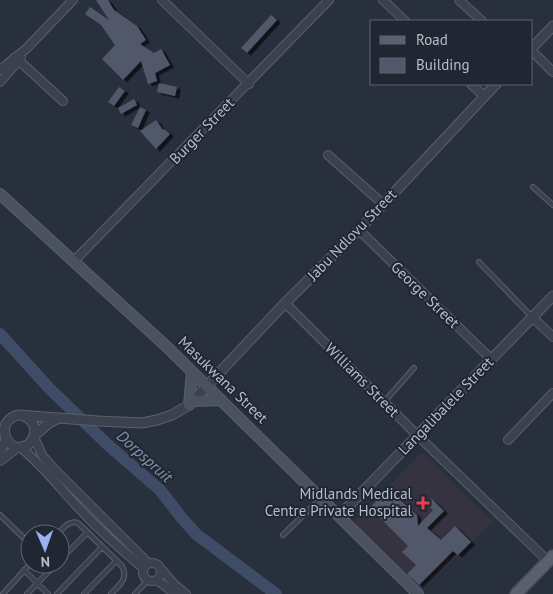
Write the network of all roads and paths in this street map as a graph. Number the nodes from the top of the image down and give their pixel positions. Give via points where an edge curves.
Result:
1 (73, 0) edge
2 (162, 0) edge
3 (329, 0) edge
4 (383, 0) edge
5 (459, 0) edge
6 (404, 20) edge
7 (481, 20) edge
8 (553, 26) edge
9 (533, 49) edge
10 (533, 51) edge
11 (17, 58) junction
12 (0, 70) edge
13 (553, 72) edge
14 (0, 82) edge
15 (249, 84) junction
16 (472, 85) edge
17 (495, 85) edge
18 (484, 96) junction
19 (63, 101) dead end
20 (328, 155) dead end
21 (534, 187) dead end
22 (0, 194) edge
23 (382, 204) junction
24 (553, 205) edge
25 (358, 230) junction
26 (74, 261) junction
27 (479, 262) dead end
28 (553, 296) edge
29 (286, 303) junction
30 (532, 317) junction
31 (553, 337) edge
32 (491, 359) junction
33 (414, 368) dead end
34 (192, 372) junction
35 (208, 386) junction
36 (553, 393) edge
37 (221, 400) junction
38 (384, 402) junction
39 (192, 403) junction
40 (24, 416) junction
41 (61, 418) junction
42 (4, 419) edge
43 (3, 435) edge
44 (417, 435) junction
45 (34, 436) junction
46 (508, 440) dead end
47 (18, 448) junction
48 (0, 455) edge
49 (0, 461) edge
50 (320, 499) junction
51 (0, 515) edge
52 (339, 516) junction
53 (69, 524) edge
54 (88, 532) junction
55 (20, 534) edge
56 (283, 535) dead end
57 (102, 547) junction
58 (70, 550) edge
59 (551, 558) edge
60 (116, 561) junction
61 (146, 566) junction
62 (161, 569) junction
63 (20, 574) edge
64 (28, 574) edge
65 (46, 574) edge
66 (148, 580) junction
67 (157, 580) junction
68 (37, 584) junction
69 (2, 594) edge
70 (27, 594) edge
71 (48, 594) edge
72 (58, 594) edge
73 (84, 594) edge
74 (111, 594) edge
75 (135, 594) edge
76 (175, 594) edge
77 (186, 594) edge
78 (418, 594) edge
79 (516, 594) edge

1 - 11 street
2 - 15 street
3 - 15 street, Burger Street
4 - 6 street
5 - 7 street
8 - 9 street
10 - 13 street
11 - 12 street
11 - 14 street
11 - 19 street
15 - 26 street, Burger Street
16 - 18 street
17 - 18 street, Jabu Ndlovu Street
18 - 23 street, Jabu Ndlovu Street
20 - 23 street
21 - 24 lane
22 - 26 main road, Masukwana Street
23 - 25 street, Jabu Ndlovu Street
25 - 29 street, Jabu Ndlovu Street
25 - 32 street, George Street
26 - 34 main road, Masukwana Street
27 - 30 lane
28 - 30 street, Langalibalele Street
29 - 35 street, Jabu Ndlovu Street
29 - 38 street, Williams Street
30 - 31 street
30 - 32 street, Langalibalele Street
32 - 44 street, Langalibalele Street
33 - 38 lane
34 - 35 main road, Masukwana Street
34 - 39 main road
35 - 37 main road, Masukwana Street
35 - 39 street, Jabu Ndlovu Street
36 - 46 street
37 - 39 main road
37 - 50 main road, Masukwana Street
38 - 44 street, Williams Street
39 - 41 street, Jabu Ndlovu Street via 172,415 134,423
40 - 41 street, Jabu Ndlovu Street
40 - 42 street
40 - 45 street via 32,421
41 - 45 street
42 - 43 street
43 - 47 street
43 - 48 street
44 - 52 street, Langalibalele Street
44 - 59 street, Williams Street
45 - 47 street via 28,445
45 - 61 street via 42,455 53,468
47 - 49 street
47 - 61 street via 39,464 117,546
50 - 52 main road, Masukwana Street
50 - 56 lane
51 - 55 lane
52 - 78 main road, Masukwana Street
53 - 54 lane via 75,522
54 - 57 lane
54 - 58 lane
57 - 60 lane
57 - 72 lane
59 - 79 main road
60 - 73 lane
60 - 74 lane via 126,576
61 - 62 street via 157,564
61 - 66 street via 143,577
62 - 67 street
62 - 77 street
63 - 69 lane
64 - 68 lane
65 - 68 lane
66 - 67 street
66 - 75 lane
67 - 76 street
68 - 70 lane
68 - 71 lane

